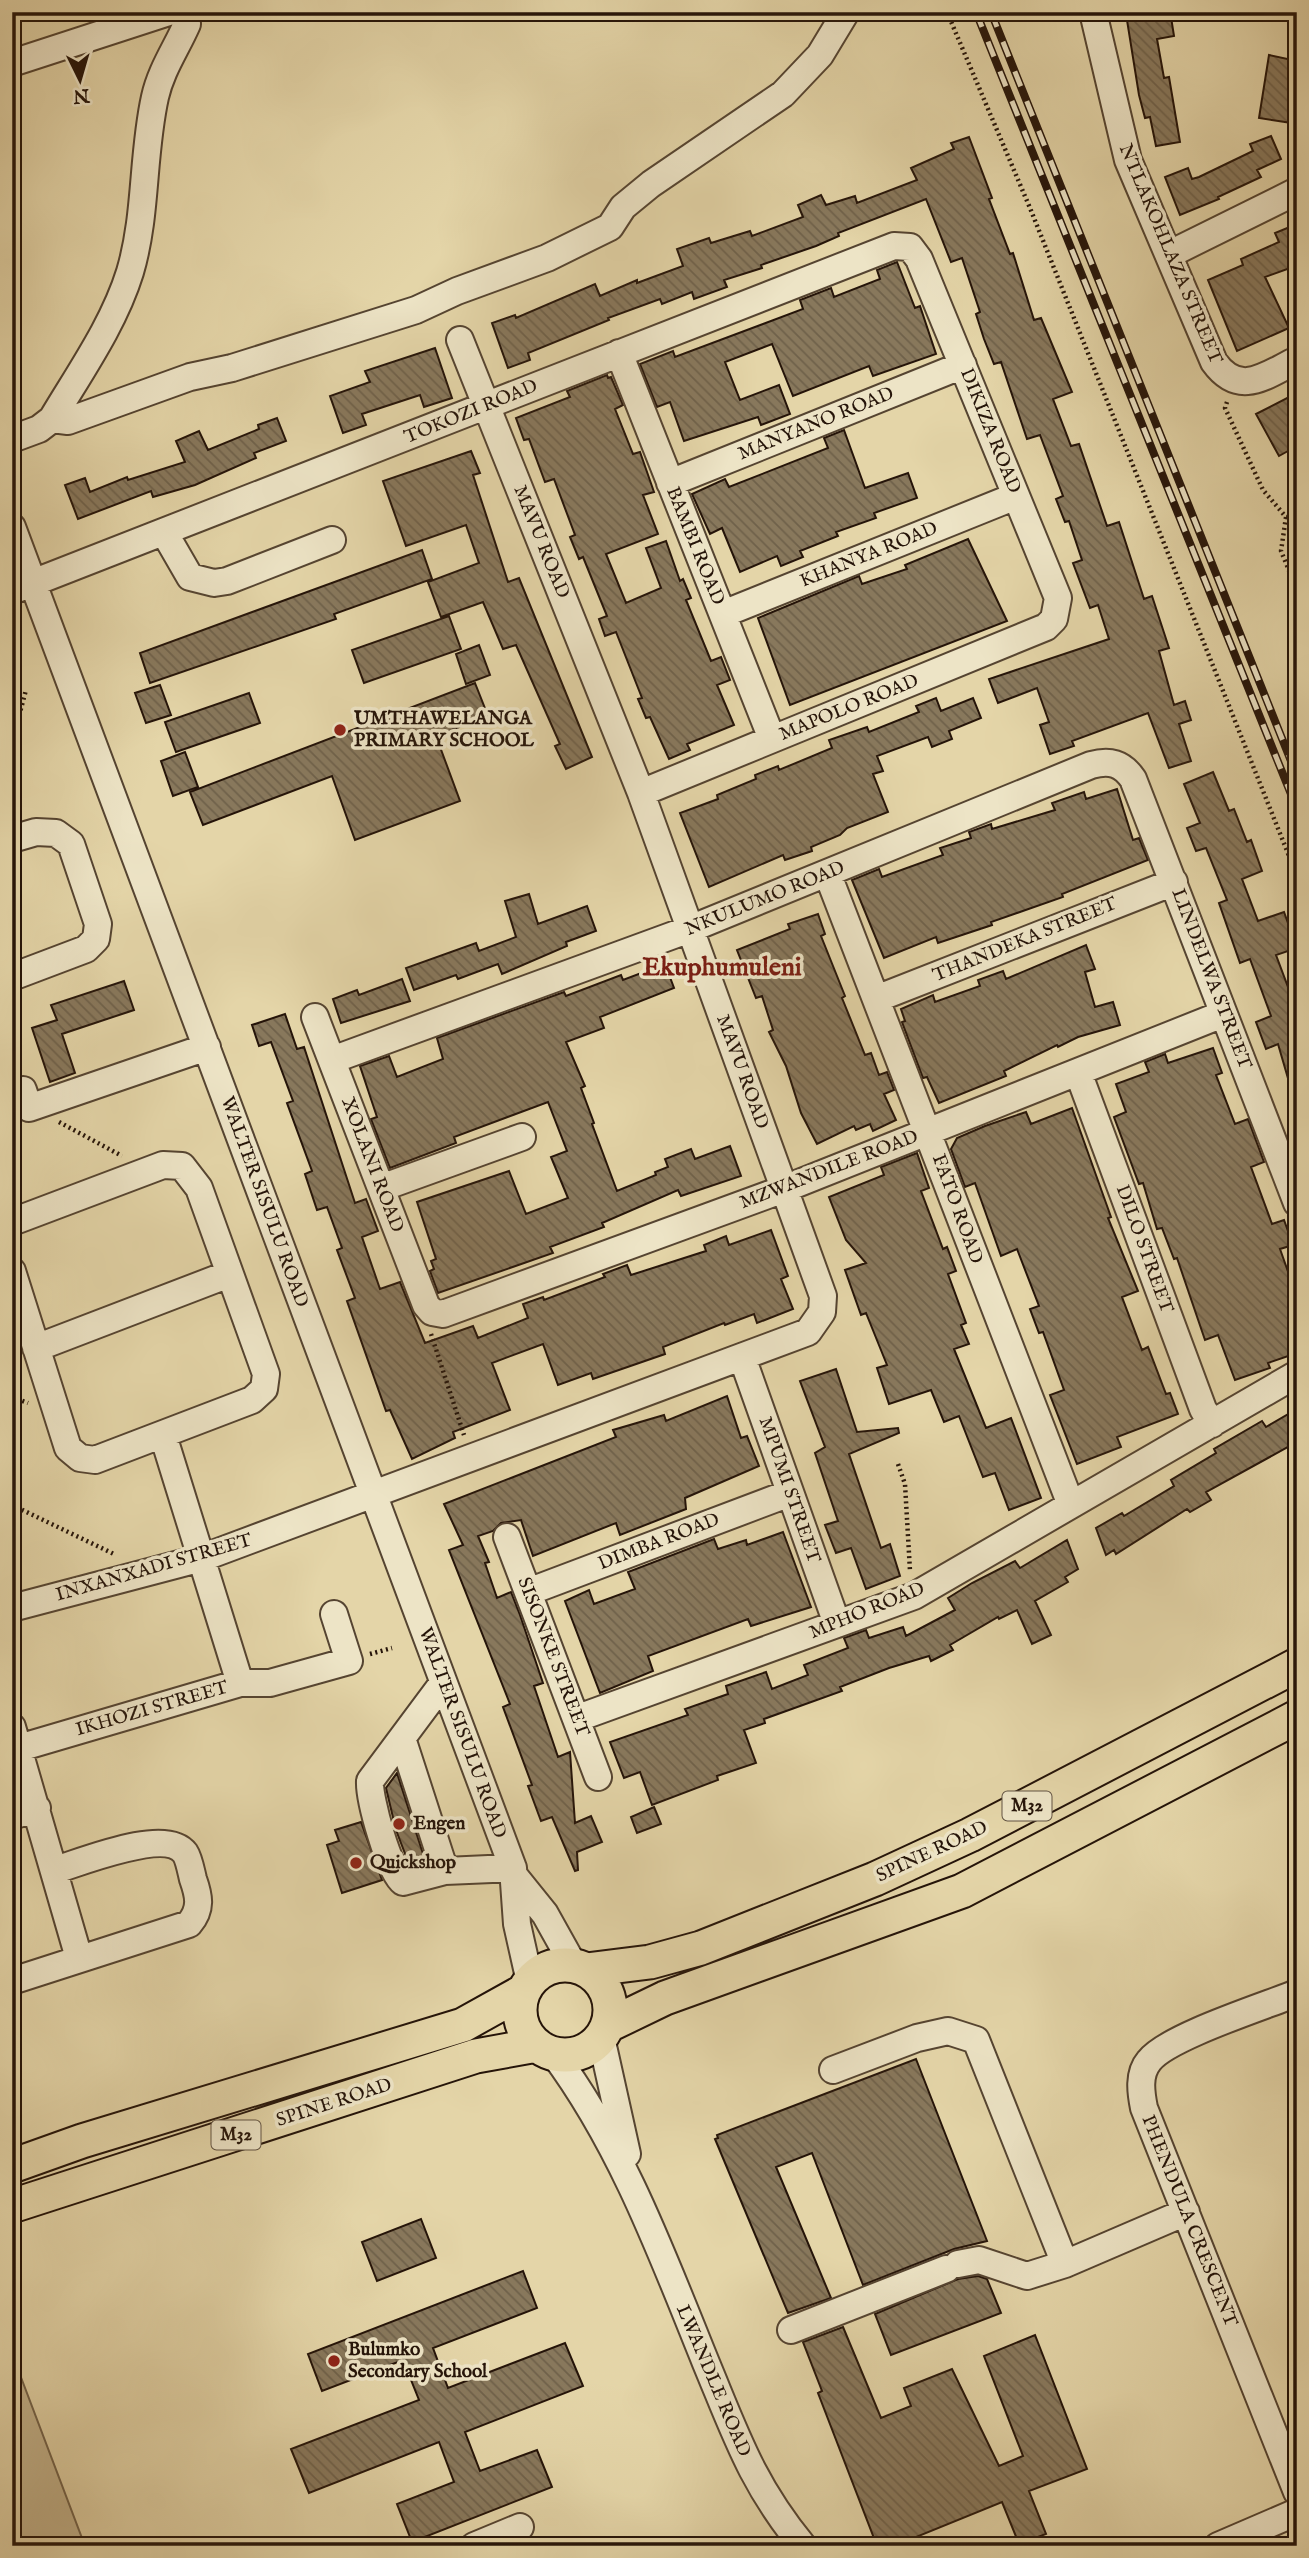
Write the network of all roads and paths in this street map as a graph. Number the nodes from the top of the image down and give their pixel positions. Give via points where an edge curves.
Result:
1 (16, 12) edge
2 (846, 12) edge
3 (947, 12) edge
4 (1093, 12) edge
5 (171, 13) edge
6 (12, 23) edge
7 (39, 56) junction
8 (12, 63) edge
9 (12, 69) edge
10 (1297, 191) edge
11 (910, 247) joint
12 (1170, 254) junction
13 (460, 340) dead end
14 (619, 353) junction
15 (1297, 360) edge
16 (963, 365) junction
17 (1236, 382) junction
18 (487, 405) junction
19 (52, 419) junction
20 (12, 439) edge
21 (670, 483) junction
22 (1016, 496) junction
23 (1286, 517) junction
24 (1297, 519) edge
25 (12, 527) edge
26 (164, 532) junction
27 (332, 540) dead end
28 (22, 586) edge
29 (1297, 590) edge
30 (723, 614) junction
31 (1054, 619) joint
32 (26, 690) dead end
33 (772, 739) junction
34 (12, 742) edge
35 (1115, 763) joint
36 (641, 793) junction
37 (12, 839) edge
38 (828, 875) junction
39 (1297, 876) edge
40 (1174, 882) junction
41 (690, 929) junction
42 (12, 977) edge
43 (876, 999) junction
44 (1223, 1014) junction
45 (315, 1017) dead end
46 (207, 1047) junction
47 (332, 1060) junction
48 (1078, 1072) junction
49 (26, 1099) joint
50 (928, 1132) junction
51 (522, 1137) dead end
52 (142, 1171) junction
53 (381, 1188) junction
54 (785, 1189) junction
55 (1297, 1203) edge
56 (12, 1222) edge
57 (12, 1271) edge
58 (229, 1274) junction
59 (432, 1312) junction
60 (36, 1348) junction
61 (742, 1357) junction
62 (1297, 1374) edge
63 (1212, 1424) junction
64 (163, 1435) junction
65 (472, 1458) junction
66 (898, 1464) dead end
67 (790, 1493) junction
68 (373, 1495) junction
69 (1070, 1505) junction
70 (12, 1506) edge
71 (507, 1537) dead end
72 (202, 1558) junction
73 (150, 1572) junction
74 (528, 1592) junction
75 (914, 1596) junction
76 (12, 1608) edge
77 (334, 1614) dead end
78 (837, 1624) junction
79 (1297, 1665) edge
80 (240, 1683) junction
81 (443, 1683) junction
82 (1297, 1717) edge
83 (578, 1718) junction
84 (15, 1737) edge
85 (402, 1738) junction
86 (598, 1777) dead end
87 (24, 1812) edge
88 (55, 1870) junction
89 (444, 1871) junction
90 (514, 1873) junction
91 (79, 1958) junction
92 (580, 1968) junction
93 (12, 1981) edge
94 (527, 1986) junction
95 (1297, 1993) edge
96 (604, 2032) junction
97 (545, 2049) junction
98 (833, 2070) dead end
99 (12, 2166) edge
100 (12, 2206) edge
101 (640, 2207) junction
102 (1186, 2212) junction
103 (1065, 2264) junction
104 (791, 2330) dead end
105 (1297, 2492) edge
106 (1297, 2512) edge
107 (520, 2528) dead end
108 (474, 2546) edge
109 (803, 2546) edge
110 (1218, 2546) edge

1 - 6 path
2 - 19 street via 820,55 783,94 651,184 623,207 610,227 547,258 416,310 190,377 68,421
3 - 39 path
4 - 12 street, NTLAKOHLAZA STREET via 1128,160
5 - 7 street
5 - 19 street via 187,24 164,65 155,96 144,204 130,272 110,319
7 - 8 street
7 - 9 street
10 - 12 street
11 - 14 street, TOKOZI ROAD via 894,246
11 - 16 street, DIKIZA ROAD
12 - 17 street, NTLAKOHLAZA STREET via 1214,362
13 - 18 street, MAVU ROAD
14 - 18 street, TOKOZI ROAD
14 - 21 street, BAMBI ROAD
15 - 17 street, NTLAKOHLAZA STREET via 1253,382
16 - 21 street, MANYANO ROAD
16 - 22 street, DIKIZA ROAD
17 - 23 path via 1225,408 1263,490
18 - 26 street, TOKOZI ROAD
18 - 36 street, MAVU ROAD
19 - 20 street
21 - 30 street, BAMBI ROAD
22 - 30 street, KHANYA ROAD
22 - 31 street, DIKIZA ROAD via 1058,598
23 - 24 path
23 - 29 path via 1281,551
25 - 28 street, WALTER SISULU ROAD
26 - 27 street via 190,577 214,583
26 - 28 street, TOKOZI ROAD
28 - 46 street, WALTER SISULU ROAD
30 - 33 street, BAMBI ROAD
31 - 33 street, MAPOLO ROAD via 1046,627
32 - 34 path
33 - 36 street, MAPOLO ROAD
35 - 38 street, NKULUMO ROAD via 1091,765
35 - 40 street, LINDELWA STREET via 1133,779
36 - 41 street, MAVU ROAD
37 - 42 street via 36,832 57,833 71,844 98,924 96,939 86,949
38 - 41 street, NKULUMO ROAD
38 - 43 street, FATO ROAD
40 - 43 street, THANDEKA STREET
40 - 44 street, LINDELWA STREET
41 - 47 street, NKULUMO ROAD
41 - 54 street, MAVU ROAD
43 - 50 street, FATO ROAD
44 - 48 street, MZWANDILE ROAD
44 - 55 street, LINDELWA STREET
45 - 47 street, XOLANI ROAD
46 - 49 street
46 - 68 street, WALTER SISULU ROAD
47 - 53 street, XOLANI ROAD
48 - 50 street, MZWANDILE ROAD
48 - 63 street, DILO STREET
49 - 52 path
50 - 54 street, MZWANDILE ROAD
50 - 69 street, FATO ROAD
51 - 53 street
52 - 56 street
52 - 58 street via 182,1166 191,1175
53 - 59 street, XOLANI ROAD
54 - 59 street, MZWANDILE ROAD via 443,1314
54 - 61 street, MAVU ROAD via 823,1296 822,1312 808,1332
57 - 60 street
58 - 60 street
58 - 64 street via 266,1374 264,1389 252,1399
59 - 65 path via 430,1338
60 - 64 street via 68,1448 80,1458 95,1460
61 - 65 street, MAVU ROAD
61 - 67 street, MPUMI STREET
62 - 63 street
63 - 69 street, MPHO ROAD
64 - 72 street, IKHOZI STREET
65 - 68 street, MAVU ROAD
66 - 75 path via 905,1484
67 - 74 street, DIMBA ROAD
67 - 78 street, MPUMI STREET
68 - 72 street, INXANXADI STREET
68 - 81 street, WALTER SISULU ROAD
69 - 75 street, MPHO ROAD
70 - 73 path
71 - 74 street, SISONKE STREET
72 - 73 street, INXANXADI STREET
72 - 80 street, IKHOZI STREET
73 - 76 street, INXANXADI STREET
74 - 83 street, SISONKE STREET
75 - 78 street, MPHO ROAD
77 - 80 street via 349,1661 270,1683
78 - 83 street, MPHO ROAD
79 - 92 main road, SPINE ROAD / M32 via 970,1835 875,1879 701,1948 650,1962
80 - 84 street, IKHOZI STREET
81 - 85 street
81 - 90 street, WALTER SISULU ROAD
82 - 96 main road, SPINE ROAD / M32 via 962,1891 664,1998
83 - 86 street, SISONKE STREET
84 - 87 street
85 - 89 street
85 - 89 street via 370,1786 393,1869 403,1882
87 - 88 street
88 - 91 street
88 - 91 street via 151,1842 172,1844 186,1854 199,1897 189,1924
89 - 90 street
90 - 92 street, WALTER SISULU ROAD
90 - 94 street, WALTER SISULU ROAD
91 - 93 street
92 - 94 main road, SPINE ROAD / M32 via 550,1968
92 - 96 main road via 596,1977 607,1994 610,2013
94 - 97 main road via 522,2021
94 - 99 main road, SPINE ROAD / M32 via 463,2025
95 - 102 street, PHENDULA CRESCENT via 1180,2041 1148,2062 1142,2073 1144,2108
96 - 97 main road, SPINE ROAD / M32 via 580,2052
96 - 101 street, LWANDLE ROAD
97 - 100 main road, SPINE ROAD / M32 via 476,2056
97 - 101 street, LWANDLE ROAD via 590,2105
98 - 103 street via 948,2031 975,2040
101 - 109 street, LWANDLE ROAD via 748,2463 777,2515
102 - 103 street
102 - 105 street, PHENDULA CRESCENT
103 - 104 street via 1027,2276 979,2260 952,2266
106 - 110 street
107 - 108 street

